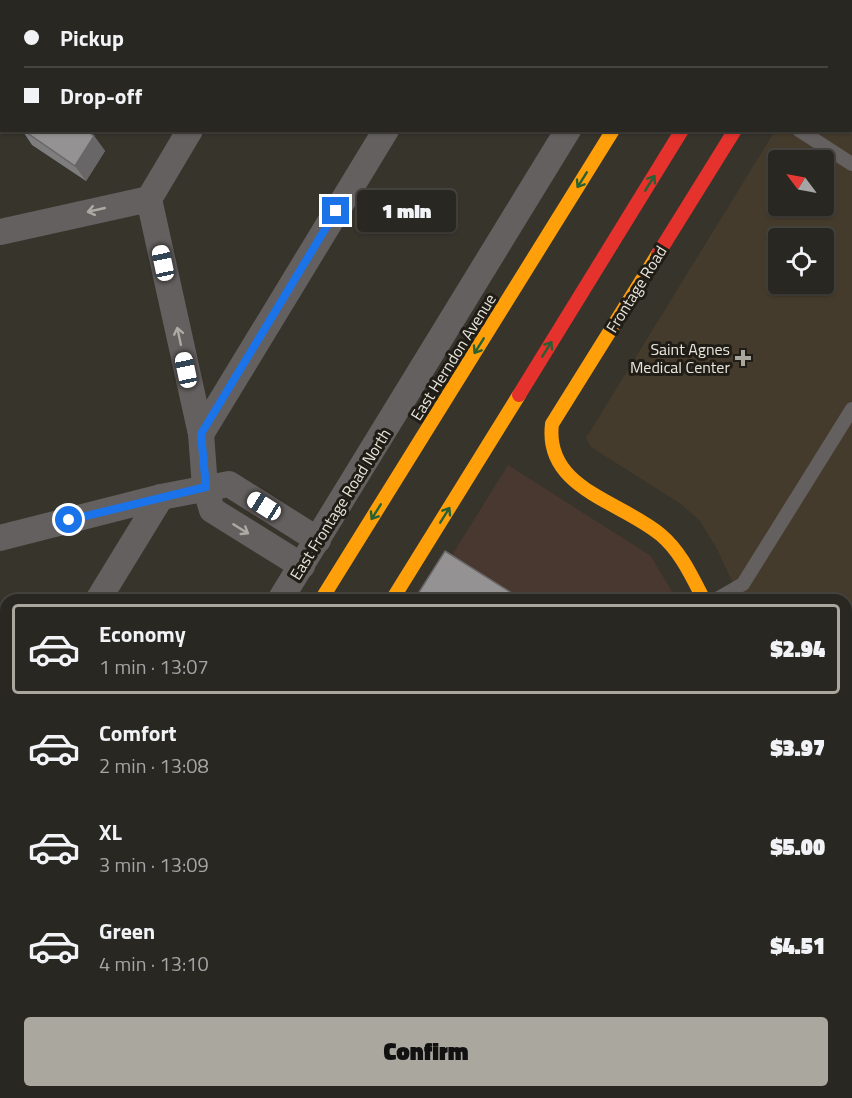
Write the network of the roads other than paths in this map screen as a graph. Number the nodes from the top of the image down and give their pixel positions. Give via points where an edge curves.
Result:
1 (189, 132) edge
2 (385, 132) edge
3 (567, 132) edge
4 (611, 132) edge
5 (681, 132) edge
6 (734, 132) edge
7 (802, 132) edge
8 (852, 164) edge
9 (149, 199) junction
10 (0, 232) edge
11 (852, 409) edge
12 (201, 434) junction
13 (206, 487) junction
14 (161, 497) junction
15 (0, 538) edge
16 (318, 540) junction
17 (302, 566) junction
18 (102, 594) edge
19 (284, 594) edge
20 (325, 594) edge
21 (396, 594) edge
22 (700, 594) edge
23 (725, 594) edge

1 - 9 street
2 - 12 street
3 - 16 street, East Frontage Road North
4 -> 20 main road, East Herndon Avenue
21 -> 5 main road
6 - 22 main road, Frontage Road via 552,424 550,438 560,466 670,543
7 - 8 lane
9 -> 10 street
12 -> 9 street
11 - 23 lane via 742,584
12 - 13 street
13 - 14 street
13 - 16 street via 229,484
13 -> 17 street via 212,510
14 - 15 street
14 - 18 street
16 - 17 street, East Frontage Road North
17 - 19 street, East Frontage Road North

